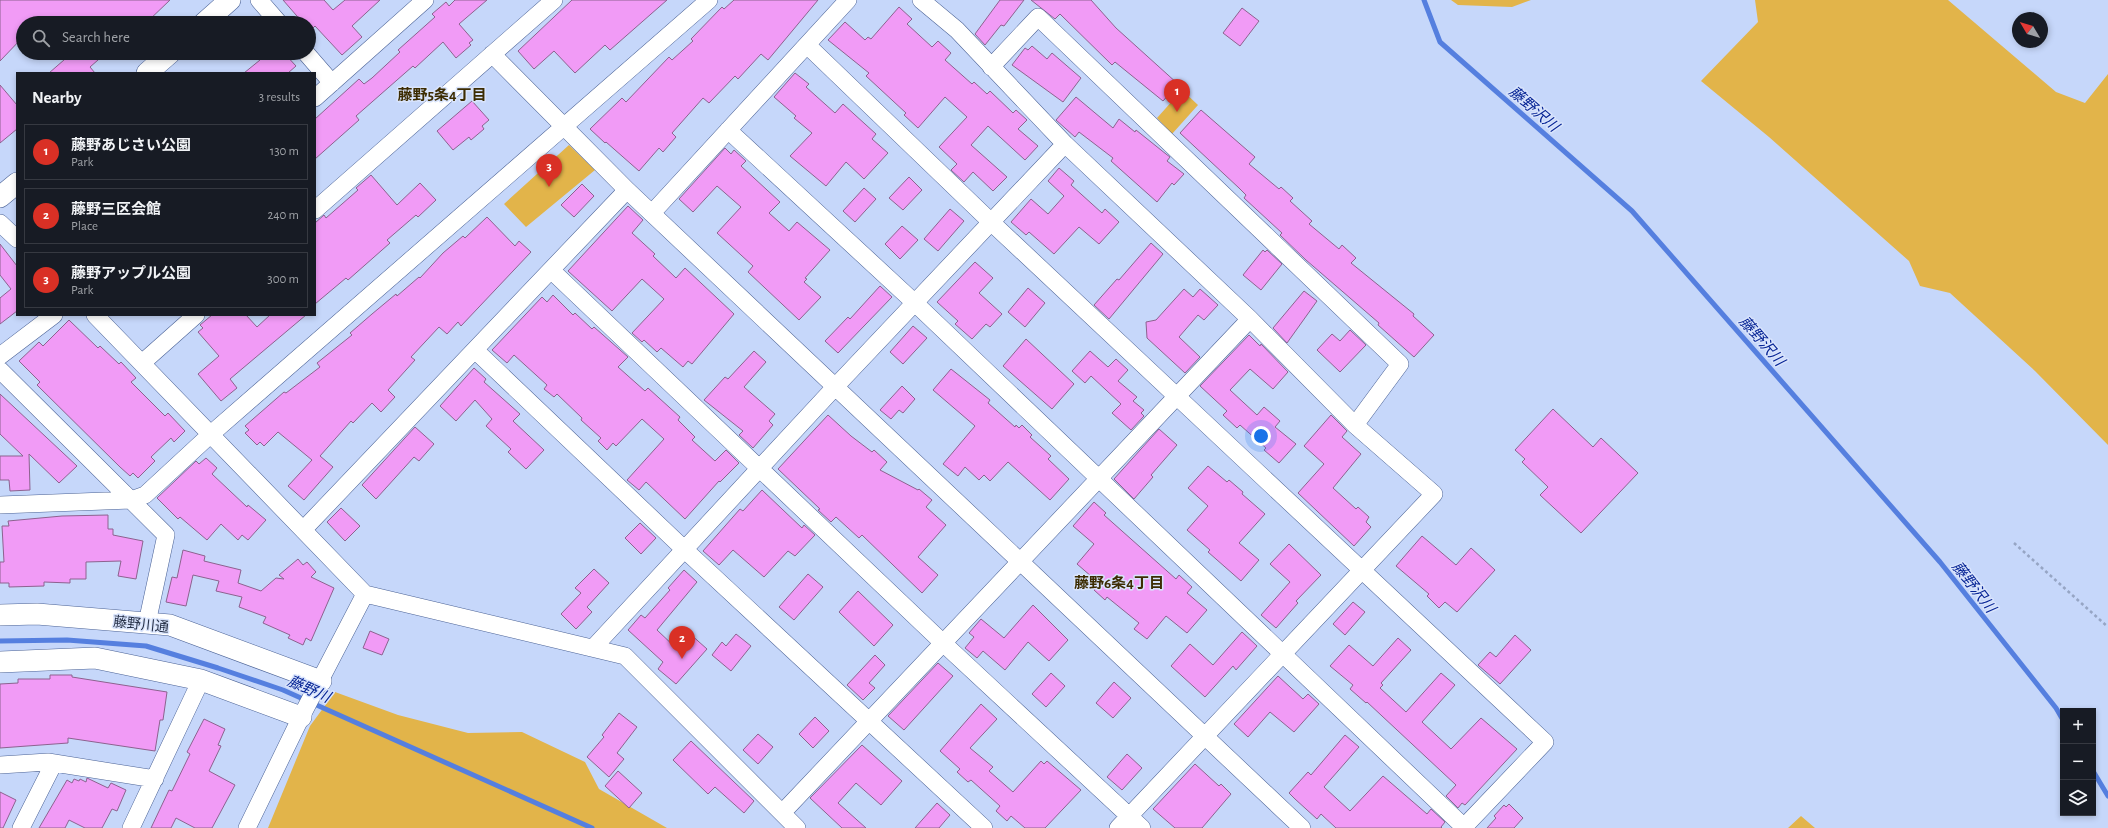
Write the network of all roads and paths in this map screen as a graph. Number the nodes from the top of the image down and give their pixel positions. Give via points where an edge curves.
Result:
1 (259, 0) edge
2 (425, 0) edge
3 (554, 0) edge
4 (709, 0) edge
5 (848, 0) edge
6 (921, 0) edge
7 (228, 1) edge
8 (212, 16) edge
9 (273, 16) edge
10 (807, 45) junction
11 (492, 54) junction
12 (162, 60) edge
13 (312, 60) edge
14 (991, 66) junction
15 (148, 72) edge
16 (332, 83) junction
17 (316, 97) edge
18 (563, 126) junction
19 (728, 130) junction
20 (1065, 144) junction
21 (16, 184) edge
22 (627, 190) junction
23 (0, 197) edge
24 (316, 209) edge
25 (652, 213) junction
26 (991, 222) junction
27 (0, 223) edge
28 (16, 238) edge
29 (551, 270) junction
30 (915, 303) junction
31 (53, 316) edge
32 (97, 316) edge
33 (195, 316) edge
34 (1250, 319) junction
35 (475, 350) junction
36 (0, 356) edge
37 (142, 363) junction
38 (0, 370) edge
39 (835, 387) junction
40 (1176, 396) junction
41 (1355, 425) junction
42 (210, 434) junction
43 (760, 469) junction
44 (1098, 478) junction
45 (131, 500) junction
46 (0, 505) edge
47 (303, 530) junction
48 (2014, 543) dead end
49 (685, 550) junction
50 (1019, 561) junction
51 (1361, 570) junction
52 (365, 594) junction
53 (0, 615) edge
54 (147, 623) junction
55 (2108, 627) edge
56 (942, 642) junction
57 (594, 648) junction
58 (1282, 653) junction
59 (0, 662) edge
60 (201, 680) junction
61 (321, 682) junction
62 (301, 716) junction
63 (869, 722) junction
64 (1204, 736) junction
65 (54, 763) junction
66 (0, 765) edge
67 (155, 779) junction
68 (782, 813) junction
69 (1130, 824) edge
70 (22, 828) edge
71 (131, 828) edge
72 (247, 828) edge
73 (797, 828) edge
74 (984, 828) edge
75 (1302, 828) edge
76 (1464, 828) edge

1 - 9 street
2 - 16 street
3 - 11 street
4 - 18 street
5 - 10 street
6 - 14 street via 957,30
7 - 8 street
10 - 19 street
10 - 26 street
11 - 18 street
11 - 24 street
12 - 15 street
13 - 16 street
14 - 20 street
14 - 41 street via 1038,17 1400,364
16 - 17 street
18 - 22 street
18 - 42 street
19 - 25 street
19 - 30 street
20 - 26 street
20 - 34 street
21 - 23 street
22 - 25 street
22 - 29 street
25 - 39 street
26 - 30 street
26 - 40 street
27 - 28 street
29 - 35 street
29 - 43 street
30 - 39 street
30 - 44 street
31 - 36 street
32 - 37 street
33 - 37 street
34 - 40 street
34 - 41 street
35 - 47 street
35 - 49 street
37 - 42 street
38 - 45 street
39 - 43 street
39 - 50 street
40 - 44 street
40 - 51 street
41 - 51 street via 1434,494
42 - 45 street via 145,495
42 - 47 street
43 - 49 street
43 - 56 street
44 - 50 street
44 - 58 street
45 - 46 street
45 - 54 street via 166,535
47 - 52 street
48 - 55 path
49 - 57 street
49 - 63 street
50 - 56 street
50 - 64 street
51 - 58 street
51 - 76 street via 1545,742
52 - 57 street
52 - 61 street
53 - 54 street, 藤野川通 via 37,614
54 - 61 street, 藤野川通 via 170,625
56 - 63 street
56 - 69 street
57 - 68 street via 625,656
58 - 64 street
58 - 76 street
59 - 60 street via 95,658
60 - 62 street
60 - 67 street
61 - 62 street
62 - 72 street
63 - 68 street
63 - 74 street
64 - 69 street
64 - 75 street
65 - 66 street
65 - 67 street
65 - 70 street
67 - 71 street
68 - 73 street

